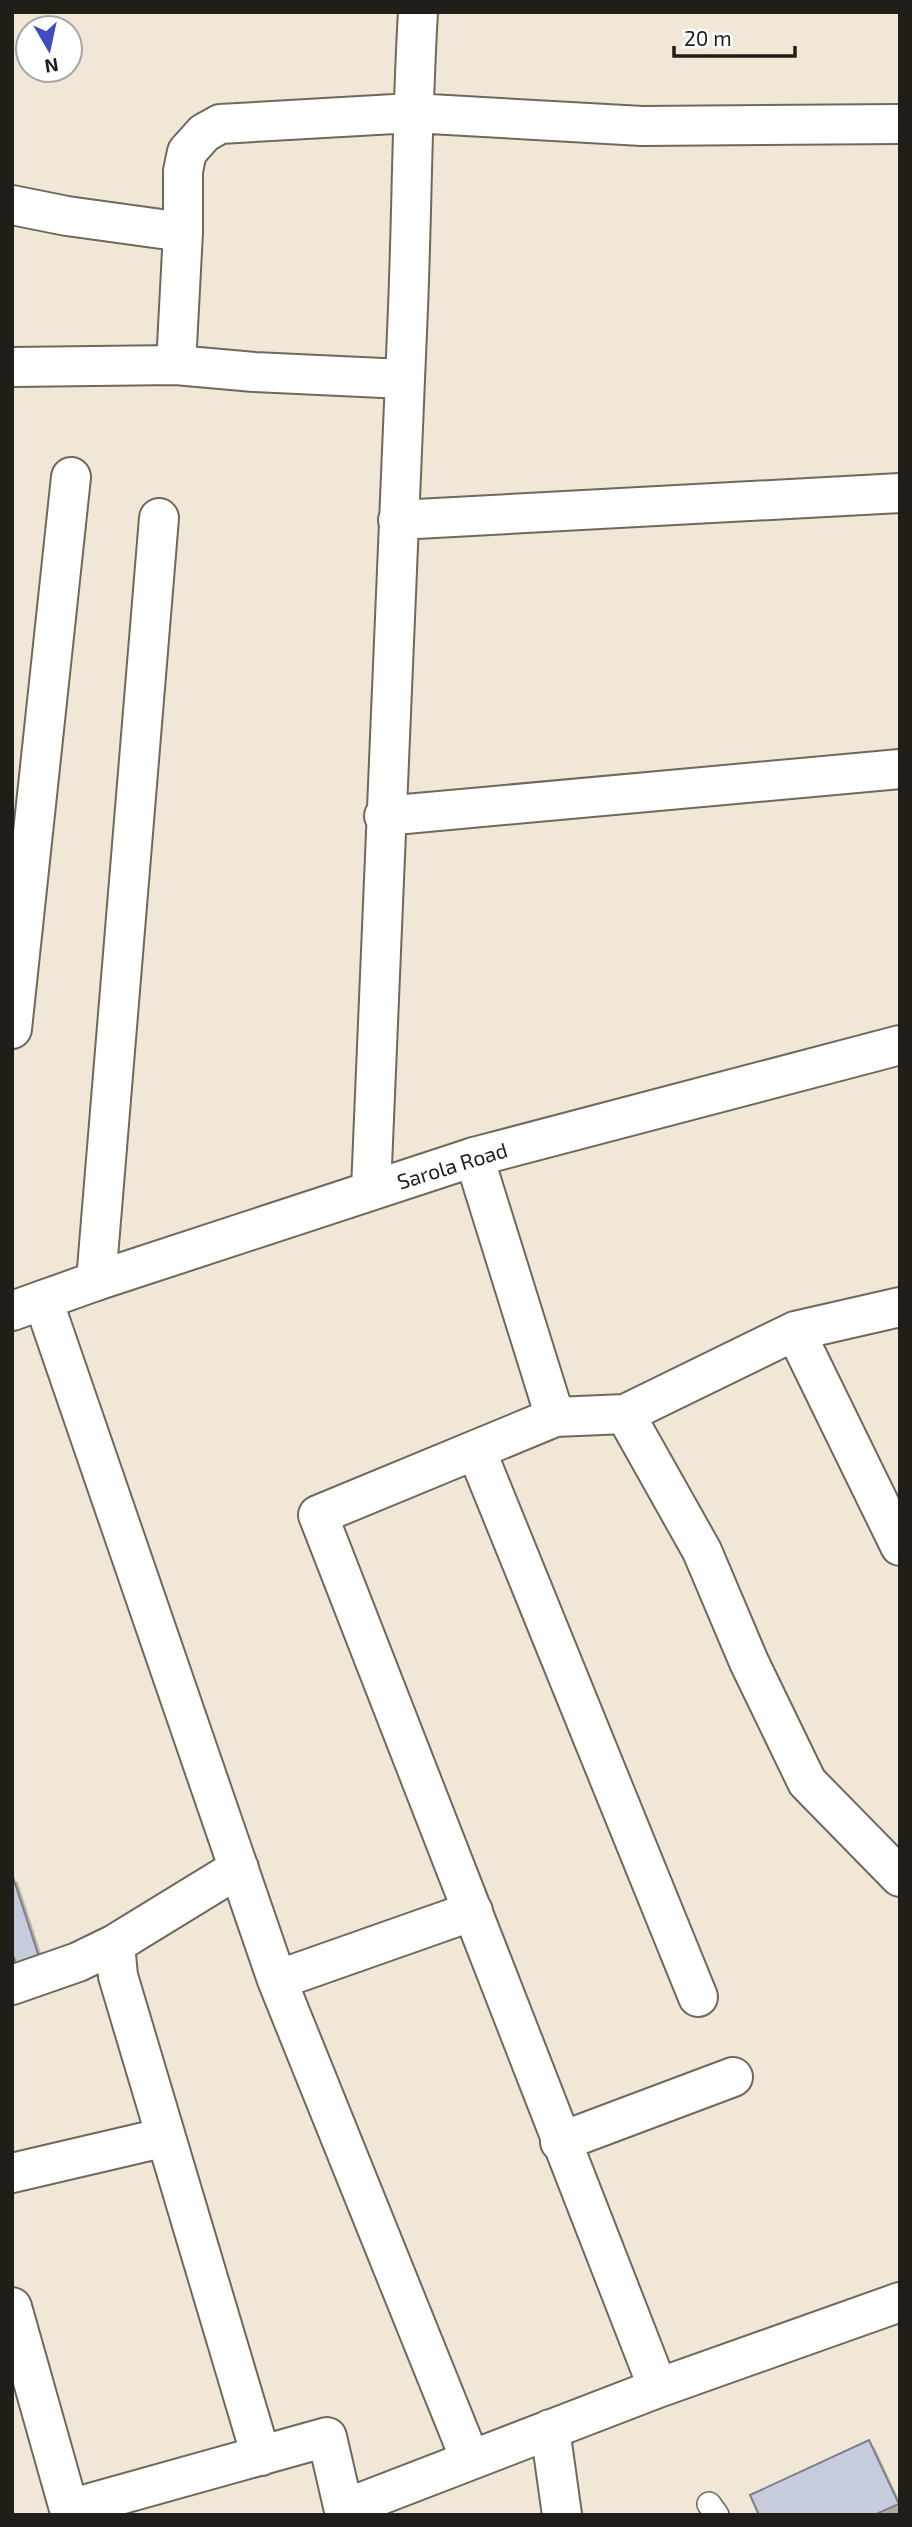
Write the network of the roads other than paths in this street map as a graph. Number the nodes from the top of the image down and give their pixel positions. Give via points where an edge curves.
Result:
1 (418, 12) edge
2 (412, 113) junction
3 (900, 124) edge
4 (12, 205) edge
5 (183, 232) junction
6 (176, 365) junction
7 (12, 367) edge
8 (404, 379) junction
9 (71, 477) dead end
10 (900, 492) edge
11 (159, 518) dead end
12 (398, 520) junction
13 (900, 769) edge
14 (384, 816) junction
15 (12, 1029) edge
16 (900, 1045) edge
17 (474, 1157) junction
18 (371, 1190) junction
19 (96, 1281) junction
20 (27, 1306) edge
21 (900, 1307) edge
22 (794, 1331) junction
23 (625, 1414) junction
24 (555, 1418) junction
25 (475, 1450) junction
26 (900, 1546) edge
27 (239, 1868) junction
28 (900, 1877) edge
29 (472, 1911) junction
30 (115, 1944) junction
31 (277, 1980) junction
32 (12, 1985) edge
33 (698, 1997) dead end
34 (733, 2077) dead end
35 (166, 2137) junction
36 (561, 2142) junction
37 (12, 2173) edge
38 (900, 2301) edge
39 (12, 2307) edge
40 (658, 2388) junction
41 (550, 2429) junction
42 (261, 2456) junction
43 (470, 2459) junction
44 (114, 2506) edge
45 (59, 2512) edge
46 (345, 2512) edge
47 (562, 2515) edge

1 - 2 street
2 - 3 street via 642,126
2 - 5 street via 220,124 187,152
2 - 8 street
4 - 5 street
5 - 6 street
6 - 7 street
6 - 8 street
8 - 12 street
9 - 15 street
10 - 12 street
11 - 19 street
12 - 14 street
13 - 14 street
14 - 18 street
16 - 17 street, Sarola Road
17 - 18 street, Sarola Road
17 - 24 street
18 - 19 street, Sarola Road
19 - 20 street, Sarola Road
20 - 27 street
21 - 22 street
22 - 23 street
22 - 26 street
23 - 24 street
23 - 28 street via 702,1551 807,1782
24 - 25 street
25 - 29 street via 318,1515
25 - 33 street
27 - 30 street
27 - 31 street
29 - 31 street
29 - 36 street
30 - 32 street
30 - 35 street via 118,1976
31 - 43 street
34 - 36 street
35 - 37 street
35 - 42 street
36 - 40 street
38 - 40 street
39 - 45 street
40 - 41 street
41 - 43 street
41 - 47 street
42 - 44 street
42 - 46 street via 327,2437
43 - 46 street
44 - 45 street

